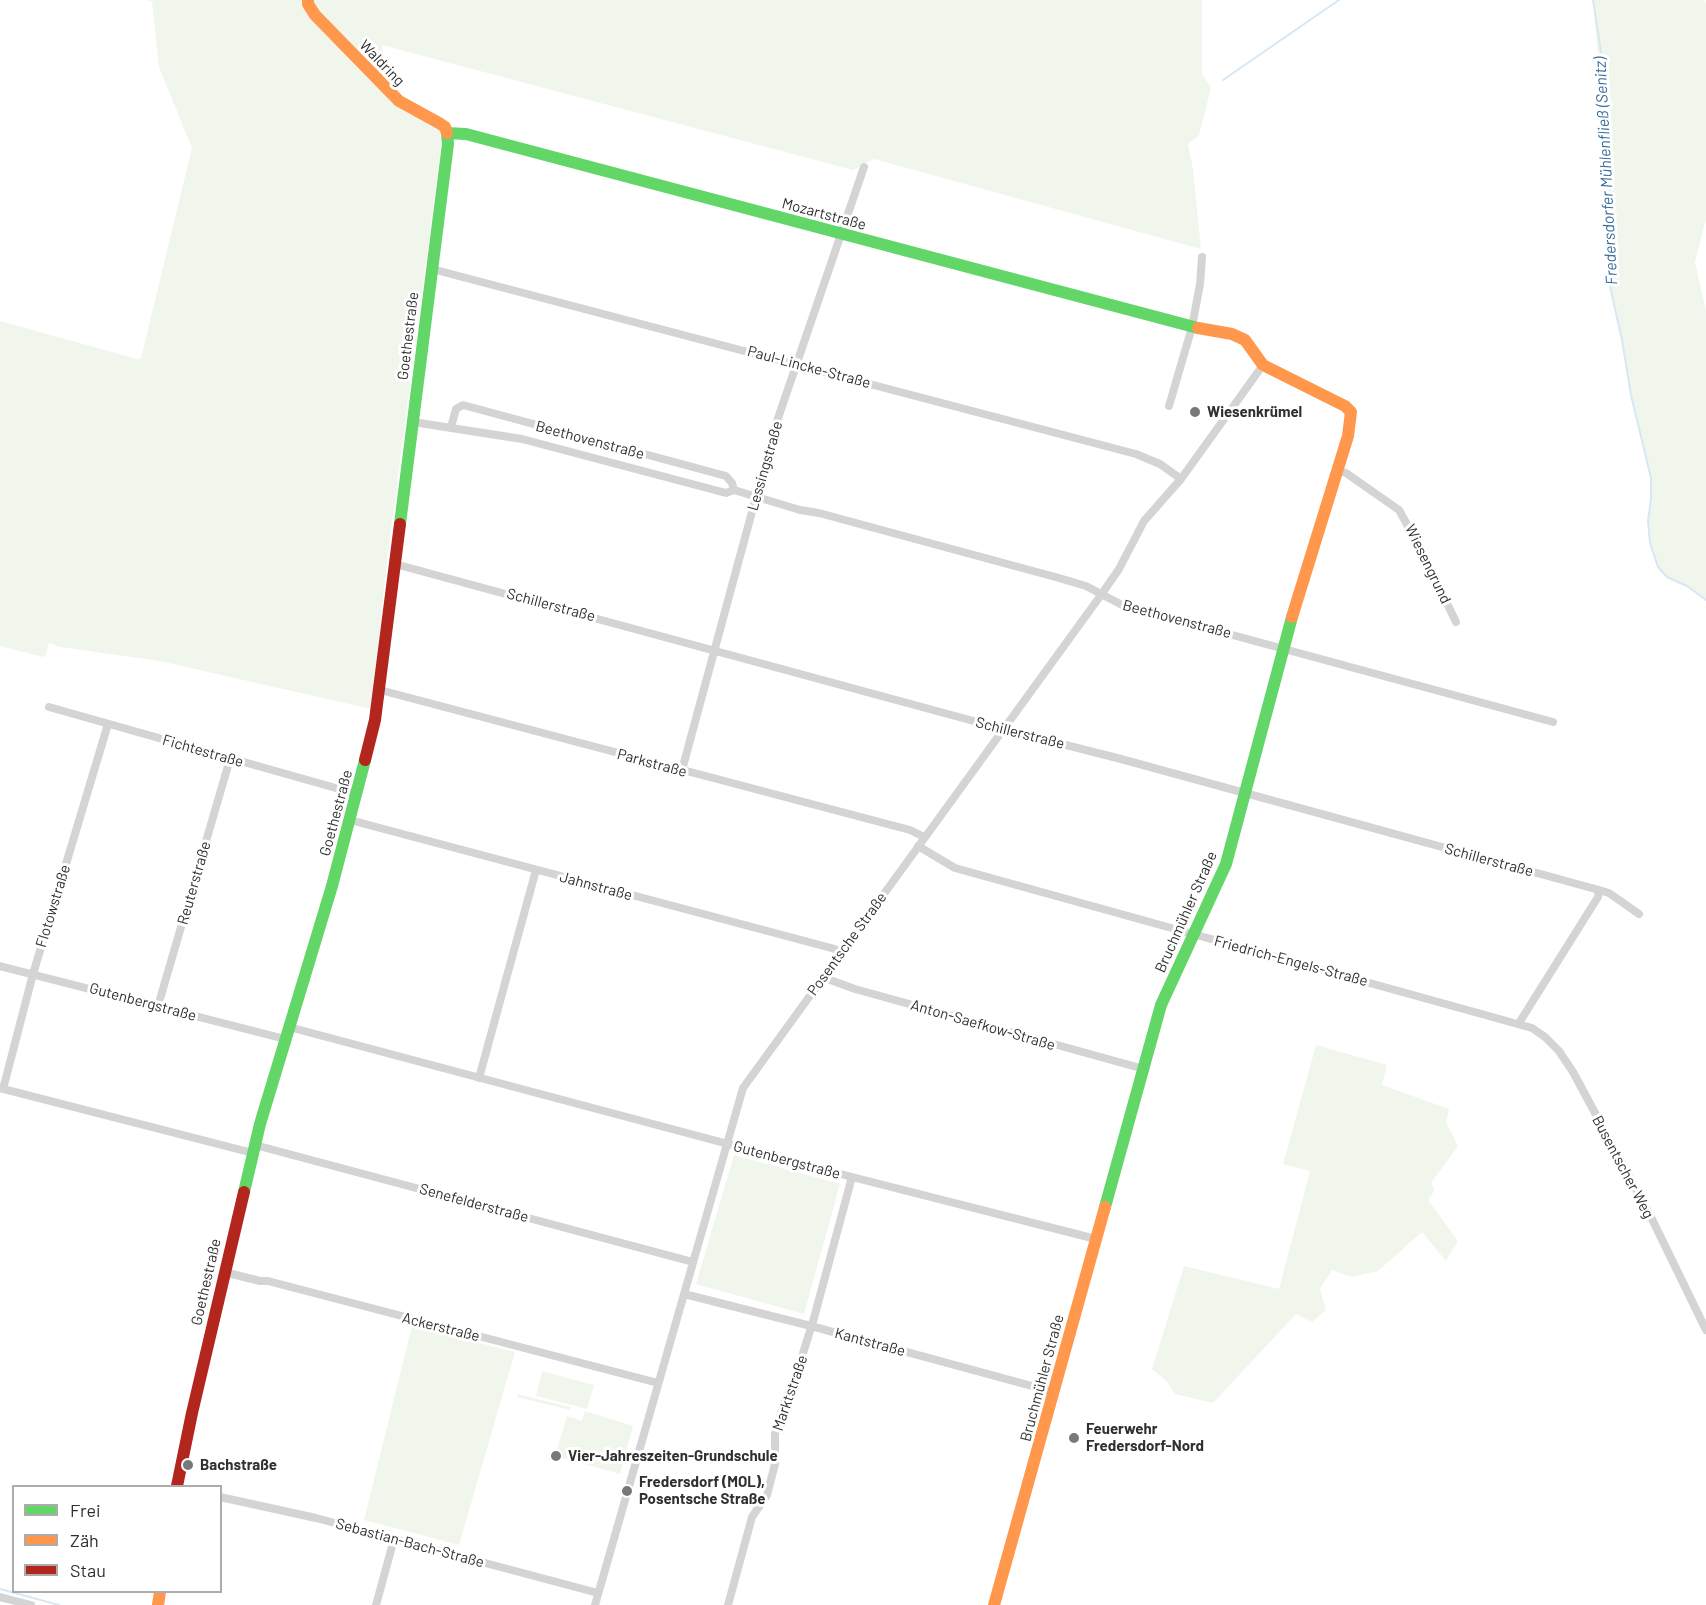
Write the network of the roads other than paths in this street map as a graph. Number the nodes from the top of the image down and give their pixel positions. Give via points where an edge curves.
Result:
1 (308, 0) edge
2 (447, 133) junction
3 (864, 167) dead end
4 (842, 234) junction
5 (1202, 257) dead end
6 (432, 268) junction
7 (1192, 327) junction
8 (796, 364) junction
9 (1263, 365) junction
10 (1169, 406) dead end
11 (413, 422) junction
12 (451, 427) junction
13 (1337, 470) junction
14 (1181, 479) junction
15 (734, 490) junction
16 (756, 497) junction
17 (395, 564) junction
18 (1101, 595) junction
19 (1456, 622) dead end
20 (714, 649) junction
21 (1285, 649) junction
22 (380, 690) junction
23 (49, 707) dead end
24 (1553, 722) dead end
25 (108, 724) junction
26 (1003, 729) junction
27 (230, 759) junction
28 (682, 770) junction
29 (1246, 793) junction
30 (357, 794) junction
31 (350, 820) junction
32 (924, 837) junction
33 (918, 846) junction
34 (536, 870) junction
35 (1599, 890) junction
36 (1639, 914) dead end
37 (1195, 935) junction
38 (841, 953) junction
39 (0, 966) edge
40 (33, 974) junction
41 (822, 977) junction
42 (158, 1006) junction
43 (1519, 1023) junction
44 (287, 1033) junction
45 (1144, 1069) junction
46 (479, 1078) junction
47 (2, 1088) edge
48 (726, 1143) junction
49 (254, 1149) junction
50 (852, 1177) junction
51 (1096, 1239) junction
52 (693, 1262) junction
53 (224, 1272) junction
54 (684, 1294) junction
55 (811, 1326) junction
56 (1706, 1330) edge
57 (658, 1383) junction
58 (1054, 1392) junction
59 (177, 1485) edge
60 (222, 1497) edge
61 (394, 1539) junction
62 (598, 1593) junction
63 (0, 1597) edge
64 (31, 1605) edge
65 (376, 1605) edge
66 (595, 1605) edge
67 (728, 1605) edge
68 (994, 1605) edge

1 - 2 street, Waldring via 315,15 399,102 439,123
2 - 4 street, Mozartstraße via 466,134
2 - 6 street, Goethestraße
3 - 4 street, Lessingstraße
4 - 7 street, Mozartstraße
4 - 8 street, Lessingstraße
5 - 7 street
6 - 8 street, Paul-Lincke-Straße
6 - 11 street, Goethestraße
7 - 9 street, Bruchmühler Straße via 1245,340
7 - 10 street
8 - 14 street, Paul-Lincke-Straße via 1136,454
8 - 16 street, Lessingstraße
9 - 13 street, Bruchmühler Straße via 1351,412
9 - 14 street, Posentsche Straße
11 - 12 street, Beethovenstraße
11 - 17 street, Goethestraße
12 - 15 street, Beethovenstraße via 522,439 726,493
12 - 15 street, Beethovenstraße via 456,409 463,405 726,476
13 - 19 street, Wiesengrund via 1400,510
13 - 21 street, Bruchmühler Straße
14 - 18 street, Posentsche Straße via 1144,521
15 - 16 street, Beethovenstraße
16 - 18 street, Beethovenstraße via 1059,578
16 - 20 street, Lessingstraße
17 - 20 street, Schillerstraße
17 - 22 street, Goethestraße
18 - 21 street, Beethovenstraße via 1122,605
18 - 26 street, Posentsche Straße
20 - 26 street, Schillerstraße
20 - 28 street, Lessingstraße
21 - 24 street, Beethovenstraße
21 - 29 street, Bruchmühler Straße
22 - 28 street, Parkstraße
22 - 30 street, Goethestraße
23 - 25 street, Fichtestraße
25 - 27 street, Fichtestraße
25 - 40 street, Flotowstraße
26 - 29 street, Schillerstraße
26 - 32 street, Posentsche Straße
27 - 30 street, Fichtestraße
27 - 42 street, Reuterstraße
28 - 32 street, Parkstraße via 910,830
29 - 35 street, Schillerstraße
29 - 37 street, Bruchmühler Straße via 1226,864
30 - 31 street, Goethestraße
31 - 34 street, Jahnstraße
31 - 44 street, Goethestraße
32 - 33 street, Posentsche Straße
33 - 37 street, Friedrich-Engels-Straße via 955,868
33 - 38 street, Posentsche Straße
34 - 38 street, Jahnstraße
34 - 46 street
35 - 36 street, Schillerstraße
35 - 43 street
37 - 43 street, Friedrich-Engels-Straße
37 - 45 street, Bruchmühler Straße via 1161,1005
38 - 41 street, Posentsche Straße
39 - 40 street, Gutenbergstraße
40 - 42 street, Gutenbergstraße
40 - 47 street, Flotowstraße
41 - 45 street, Anton-Saefkow-Straße
41 - 48 street, Posentsche Straße via 743,1088
42 - 44 street, Gutenbergstraße
43 - 56 street, Busentscher Weg via 1545,1037 1572,1072
44 - 46 street, Gutenbergstraße
44 - 49 street, Goethestraße
45 - 51 street, Bruchmühler Straße
46 - 48 street, Gutenbergstraße
47 - 49 street, Senefelderstraße
48 - 50 street, Gutenbergstraße
48 - 52 street, Posentsche Straße
49 - 52 street, Senefelderstraße
49 - 53 street, Goethestraße
50 - 51 street, Gutenbergstraße
50 - 55 street, Marktstraße
51 - 58 street, Bruchmühler Straße
52 - 54 street, Posentsche Straße
53 - 57 street, Ackerstraße
53 - 59 street, Goethestraße
54 - 55 street, Kantstraße
54 - 57 street, Posentsche Straße
55 - 58 street, Kantstraße
55 - 67 street, Marktstraße via 775,1434 776,1464 767,1495 752,1517
57 - 62 street, Posentsche Straße
58 - 68 street, Bruchmühler Straße
60 - 61 street, Sebastian-Bach-Straße
61 - 62 street, Sebastian-Bach-Straße
61 - 65 street
62 - 66 street, Posentsche Straße
63 - 64 street

